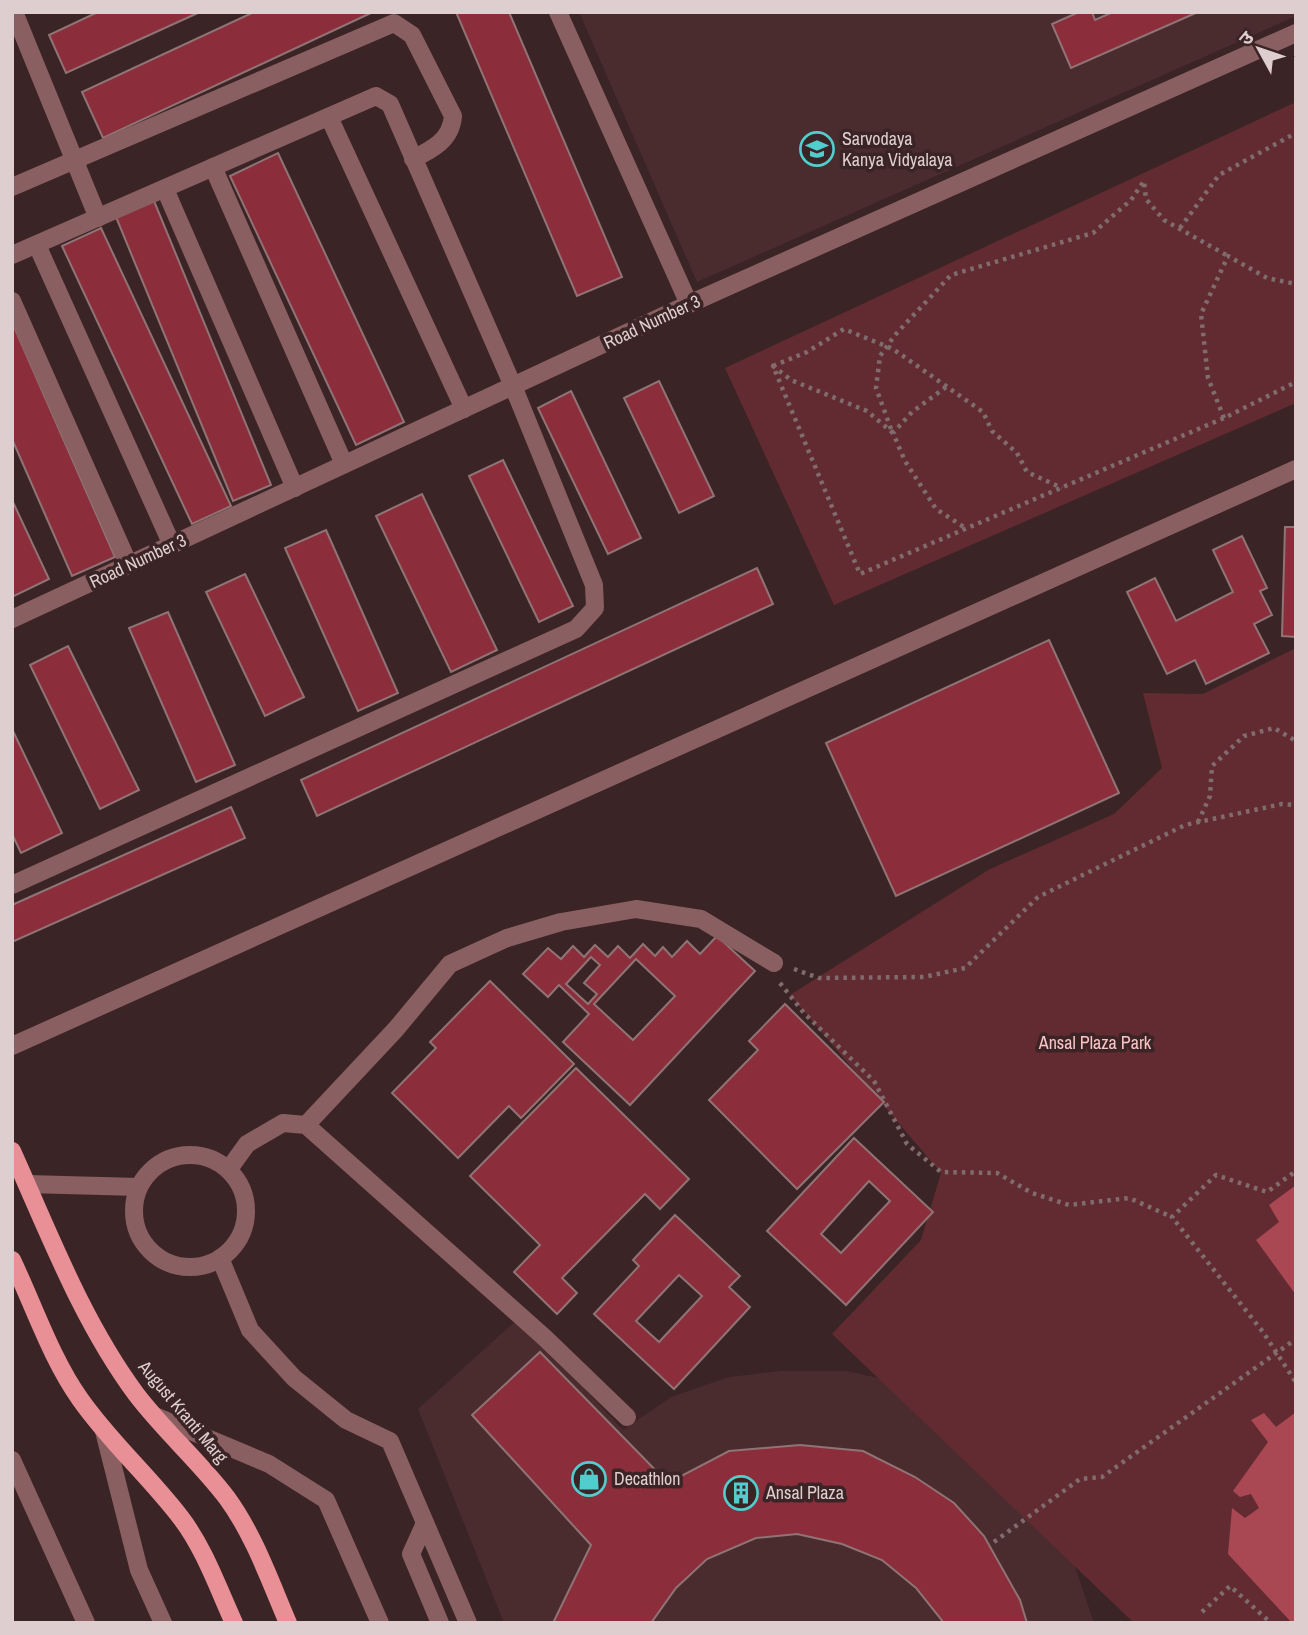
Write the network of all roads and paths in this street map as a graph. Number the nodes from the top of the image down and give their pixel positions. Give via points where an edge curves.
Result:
1 (14, 12) edge
2 (558, 12) edge
3 (1296, 33) edge
4 (330, 117) junction
5 (1296, 133) edge
6 (75, 159) junction
7 (414, 159) junction
8 (213, 167) junction
9 (12, 187) edge
10 (165, 189) junction
11 (98, 218) junction
12 (1180, 228) junction
13 (37, 244) junction
14 (12, 256) edge
15 (1228, 256) junction
16 (1296, 284) edge
17 (12, 301) edge
18 (689, 304) junction
19 (886, 347) junction
20 (773, 366) junction
21 (1296, 382) edge
22 (513, 386) junction
23 (946, 387) junction
24 (464, 409) junction
25 (1224, 418) junction
26 (893, 433) junction
27 (344, 464) junction
28 (1296, 469) edge
29 (295, 488) junction
30 (1062, 488) junction
31 (968, 530) junction
32 (172, 545) junction
33 (130, 565) junction
34 (12, 619) edge
35 (1296, 741) edge
36 (1296, 805) edge
37 (1198, 822) junction
38 (12, 884) edge
39 (774, 969) junction
40 (12, 1046) edge
41 (306, 1125) junction
42 (12, 1152) edge
43 (229, 1169) junction
44 (1296, 1171) edge
45 (27, 1184) junction
46 (139, 1187) junction
47 (1172, 1217) junction
48 (220, 1258) junction
49 (12, 1260) edge
50 (1296, 1339) edge
51 (1276, 1352) junction
52 (1295, 1382) edge
53 (155, 1416) junction
54 (627, 1417) dead end
55 (104, 1432) junction
56 (12, 1460) edge
57 (425, 1523) junction
58 (994, 1542) dead end
59 (1202, 1612) dead end
60 (86, 1623) edge
61 (163, 1623) edge
62 (234, 1623) edge
63 (288, 1623) edge
64 (380, 1623) edge
65 (440, 1623) edge
66 (468, 1623) edge
67 (1271, 1623) edge

1 - 6 street
2 - 18 street
3 - 18 street, Road Number 3
4 - 7 street via 376,96 390,104
4 - 8 street
4 - 24 street
5 - 12 path via 1219,175
6 - 7 street via 394,23 412,35 453,116 446,136
6 - 9 street
6 - 11 street
7 - 22 street
8 - 10 street
8 - 27 street
10 - 11 street
10 - 29 street
11 - 13 street
12 - 15 path
12 - 19 path via 1164,220 1146,199 1144,181 1131,200 1093,233 950,275
13 - 14 street
13 - 32 street
15 - 16 path via 1267,278
15 - 25 path via 1201,314 1208,379
17 - 33 street
18 - 22 street, Road Number 3
19 - 20 path via 844,329
19 - 23 path
19 - 26 path via 880,356 876,388
20 - 26 path via 799,384 867,411
20 - 31 path via 860,574
21 - 25 path
22 - 24 street, Road Number 3
22 - 38 street via 594,585 595,608 576,629
23 - 26 path
23 - 30 path via 984,412 992,431 1017,453 1027,472
24 - 27 street, Road Number 3
25 - 30 path
26 - 31 path via 936,509
27 - 29 street, Road Number 3
28 - 40 street
29 - 32 street, Road Number 3
30 - 31 path
32 - 33 street, Road Number 3
33 - 34 street, Road Number 3
35 - 37 path via 1274,728 1244,736 1212,766 1210,796
36 - 37 path
37 - 39 path via 1038,897 965,968 924,977 819,978
39 - 41 street via 701,919 636,909 561,922 507,938 450,964
39 - 47 path via 804,1013 874,1081 907,1144 941,1172 997,1173 1032,1193 1069,1205 1129,1198
41 - 43 street via 283,1123 247,1144
41 - 54 street
42 - 45 main road, August Kranti Marg
43 - 46 street via 197,1154 179,1155 149,1172
43 - 48 street via 245,1198 246,1215 242,1232
44 - 47 path via 1267,1192 1216,1175
45 - 46 street
45 - 53 main road, August Kranti Marg via 106,1347
46 - 48 street via 135,1224 156,1256 173,1265 192,1267
47 - 51 path
48 - 57 street via 250,1330 294,1378 346,1420 390,1441
49 - 55 main road via 63,1371
50 - 51 path
51 - 52 path
51 - 58 path via 1102,1477 1080,1479
53 - 63 main road, August Kranti Marg via 207,1473 247,1529
53 - 64 street via 269,1464 326,1500
55 - 61 street via 139,1570
55 - 62 main road via 183,1520
56 - 60 street
57 - 65 street via 411,1554
57 - 66 street
59 - 67 path via 1230,1586

